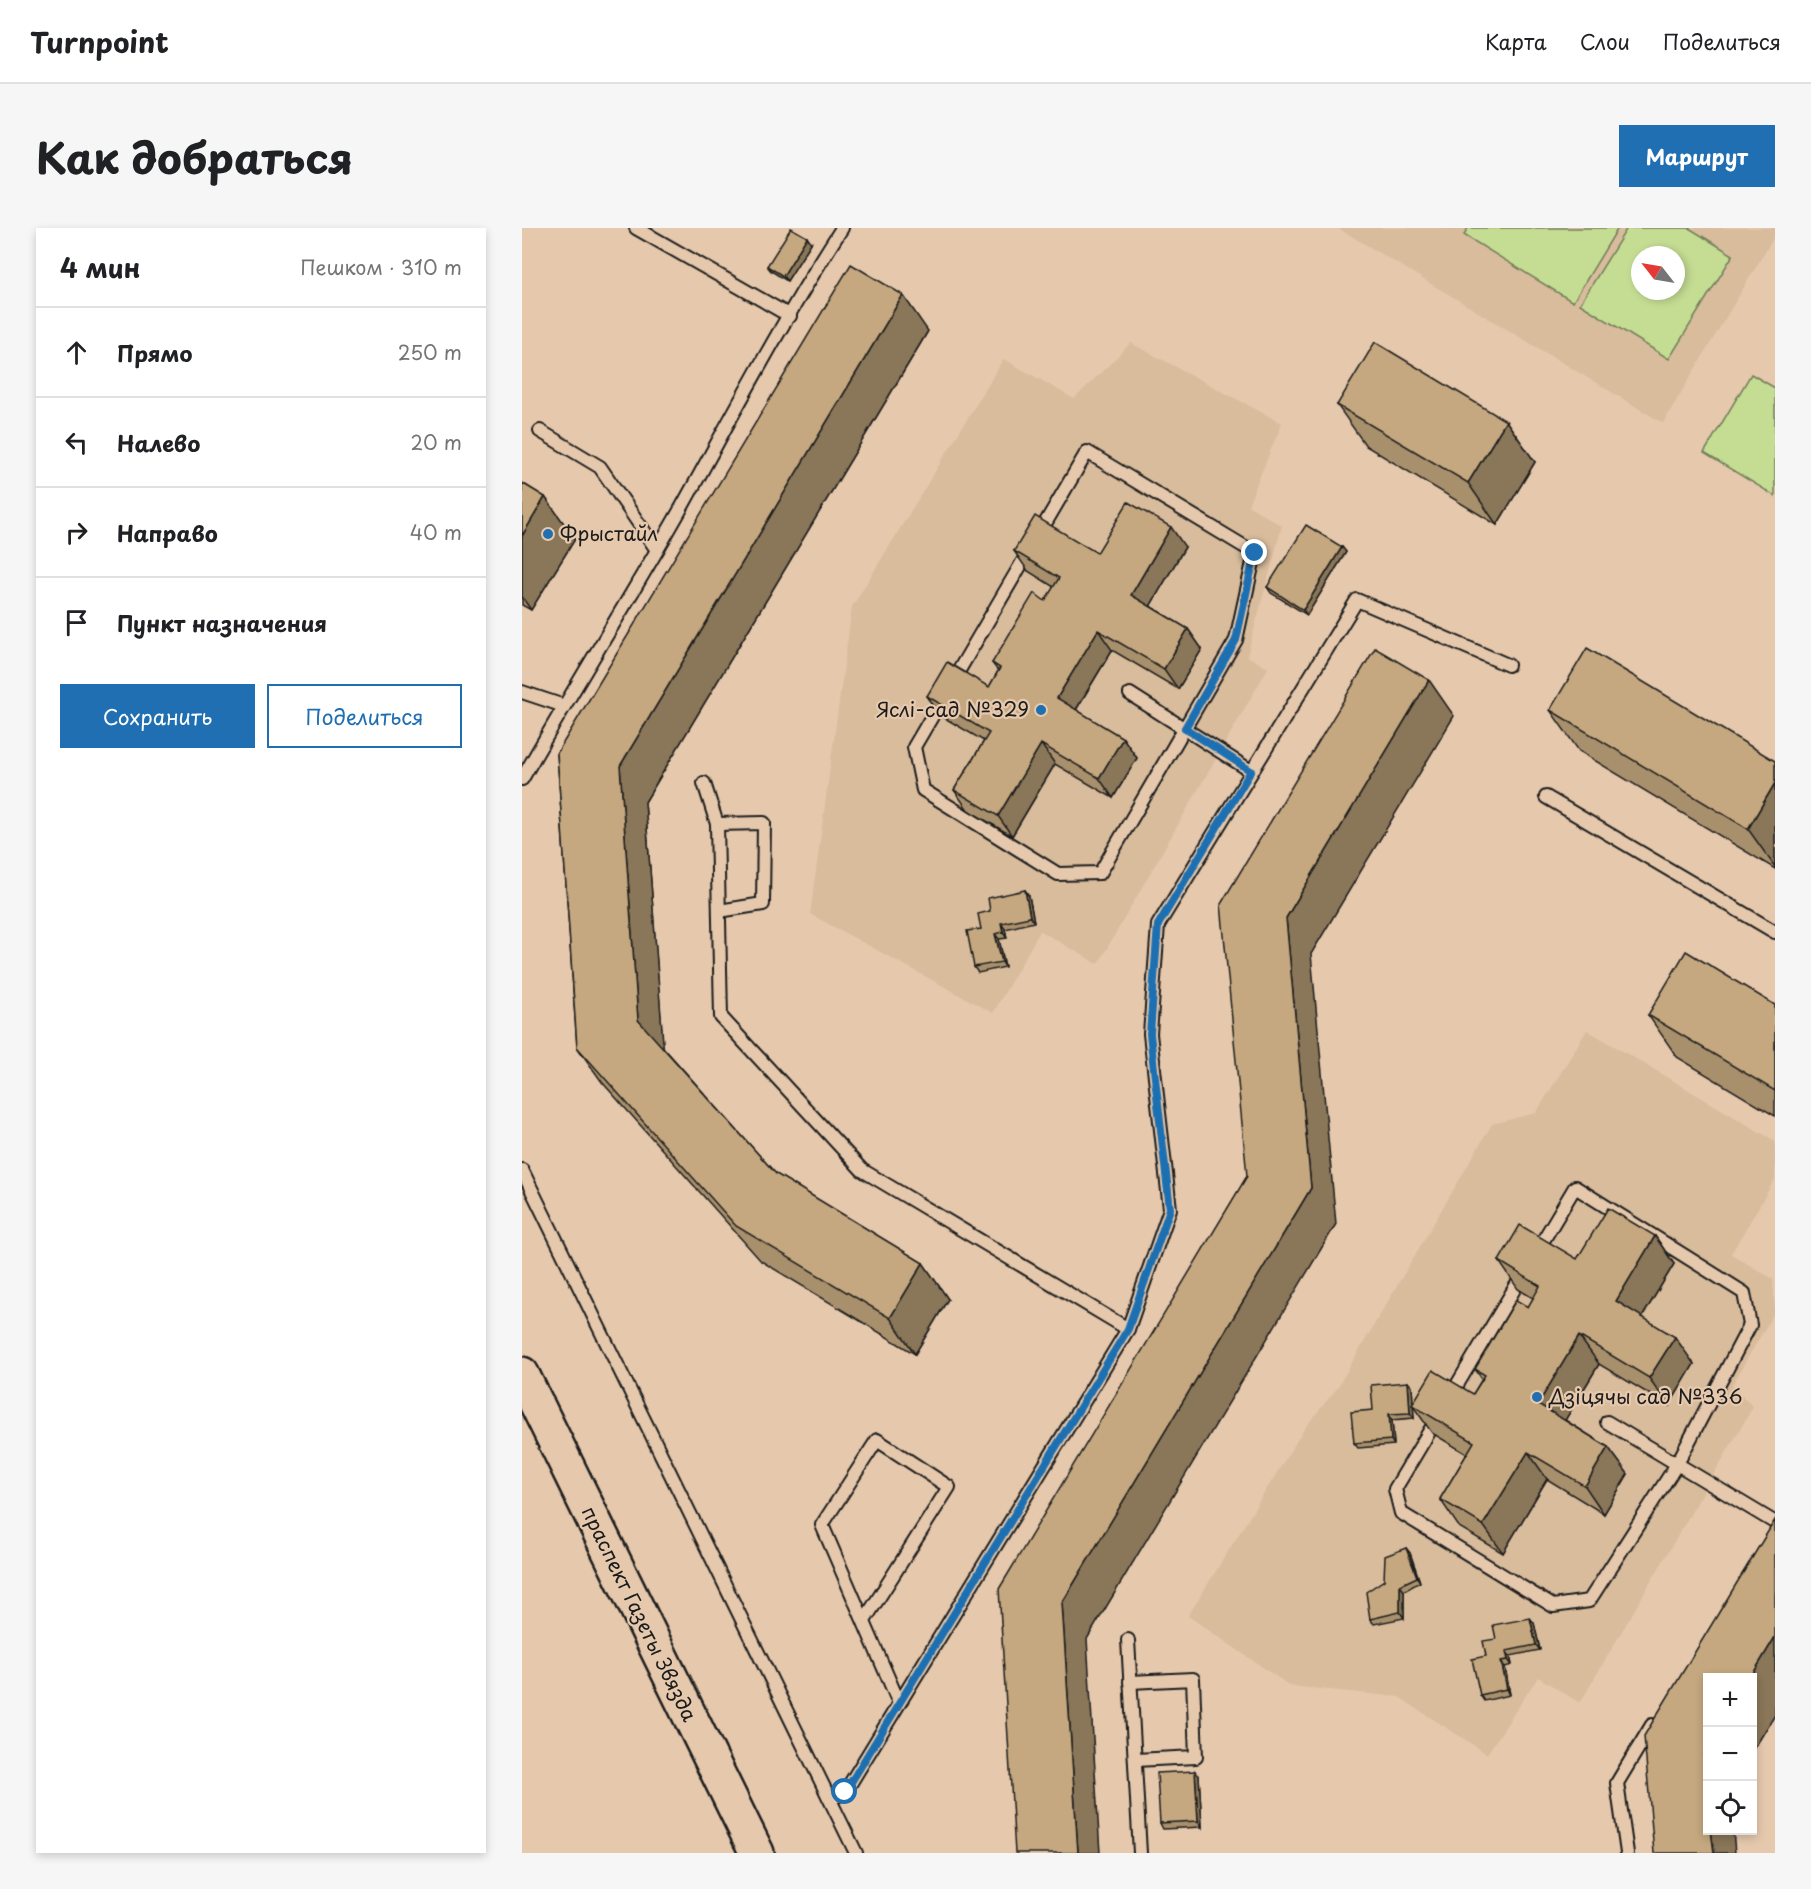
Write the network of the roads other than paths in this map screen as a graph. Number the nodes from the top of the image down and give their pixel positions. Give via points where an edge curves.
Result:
1 (636, 228) edge
2 (842, 228) edge
3 (790, 316) junction
4 (540, 431) dead end
5 (657, 550) junction
6 (1508, 665) dead end
7 (522, 692) edge
8 (1131, 694) dead end
9 (564, 706) junction
10 (1185, 728) junction
11 (1251, 771) junction
12 (522, 779) edge
13 (704, 783) dead end
14 (1546, 797) dead end
15 (717, 824) junction
16 (719, 911) junction
17 (1775, 932) edge
18 (522, 1170) edge
19 (1128, 1329) junction
20 (522, 1374) edge
21 (1607, 1422) dead end
22 (1677, 1464) junction
23 (1772, 1525) edge
24 (864, 1621) junction
25 (1128, 1640) dead end
26 (1130, 1682) junction
27 (899, 1703) junction
28 (1657, 1717) edge
29 (1135, 1760) junction
30 (830, 1799) junction
31 (757, 1853) edge
32 (856, 1853) edge
33 (1140, 1853) edge
34 (1627, 1853) edge

1 - 3 lane
2 - 3 lane
3 - 5 lane
4 - 5 lane via 600,467
5 - 9 lane
6 - 11 lane via 1357,600
7 - 9 lane
8 - 10 lane
9 - 12 lane
10 - 10 lane via 1236,640 1255,553 1087,452 914,747 923,790 1058,874 1100,873
10 - 11 lane
11 - 19 lane via 1158,925 1150,1034 1170,1209
13 - 15 lane
14 - 17 lane
15 - 16 lane
15 - 16 lane via 764,823 763,904
16 - 19 lane via 721,1017 862,1170
18 - 30 lane
19 - 27 lane
20 - 31 main road, праспект Газеты Звязда
21 - 22 lane
22 - 22 lane via 1750,1325 1744,1293 1575,1187 1395,1489 1401,1513 1553,1606 1589,1601
22 - 23 lane
24 - 24 lane via 822,1525 877,1440 949,1486
24 - 27 lane
25 - 26 lane
26 - 29 lane
26 - 29 lane via 1193,1679 1196,1757
27 - 30 lane via 845,1792
28 - 34 lane via 1617,1783
29 - 33 lane
30 - 32 lane

